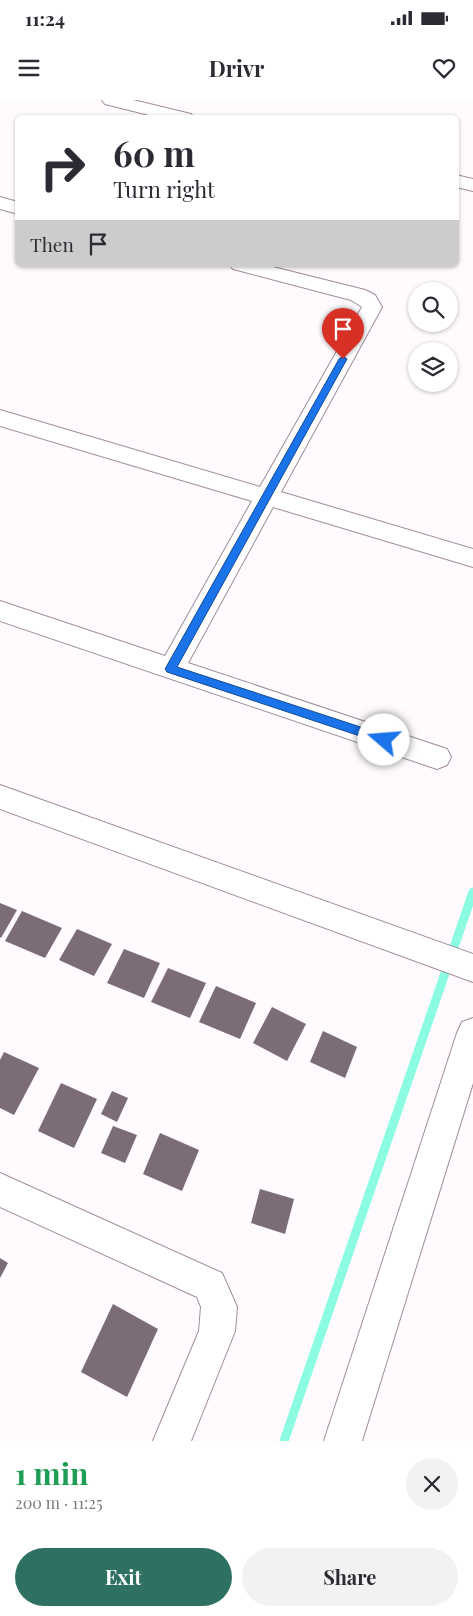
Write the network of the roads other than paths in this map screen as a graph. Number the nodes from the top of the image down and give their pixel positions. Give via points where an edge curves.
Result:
1 (110, 100) edge
2 (172, 115) edge
3 (459, 182) edge
4 (473, 185) edge
5 (0, 204) edge
6 (15, 207) edge
7 (248, 267) edge
8 (0, 418) edge
9 (266, 497) junction
10 (473, 558) edge
11 (0, 611) edge
12 (170, 669) junction
13 (437, 757) dead end
14 (0, 797) edge
15 (473, 968) edge
16 (473, 1033) edge
17 (0, 1190) edge
18 (172, 1441) edge
19 (343, 1441) edge

1 - 2 street
3 - 4 street
5 - 6 street
7 - 9 street via 358,295 368,300 372,307
8 - 9 street
9 - 10 street
9 - 12 street
11 - 12 street
12 - 13 street
14 - 15 street
16 - 19 street
17 - 18 street via 210,1285 219,1307 217,1331

